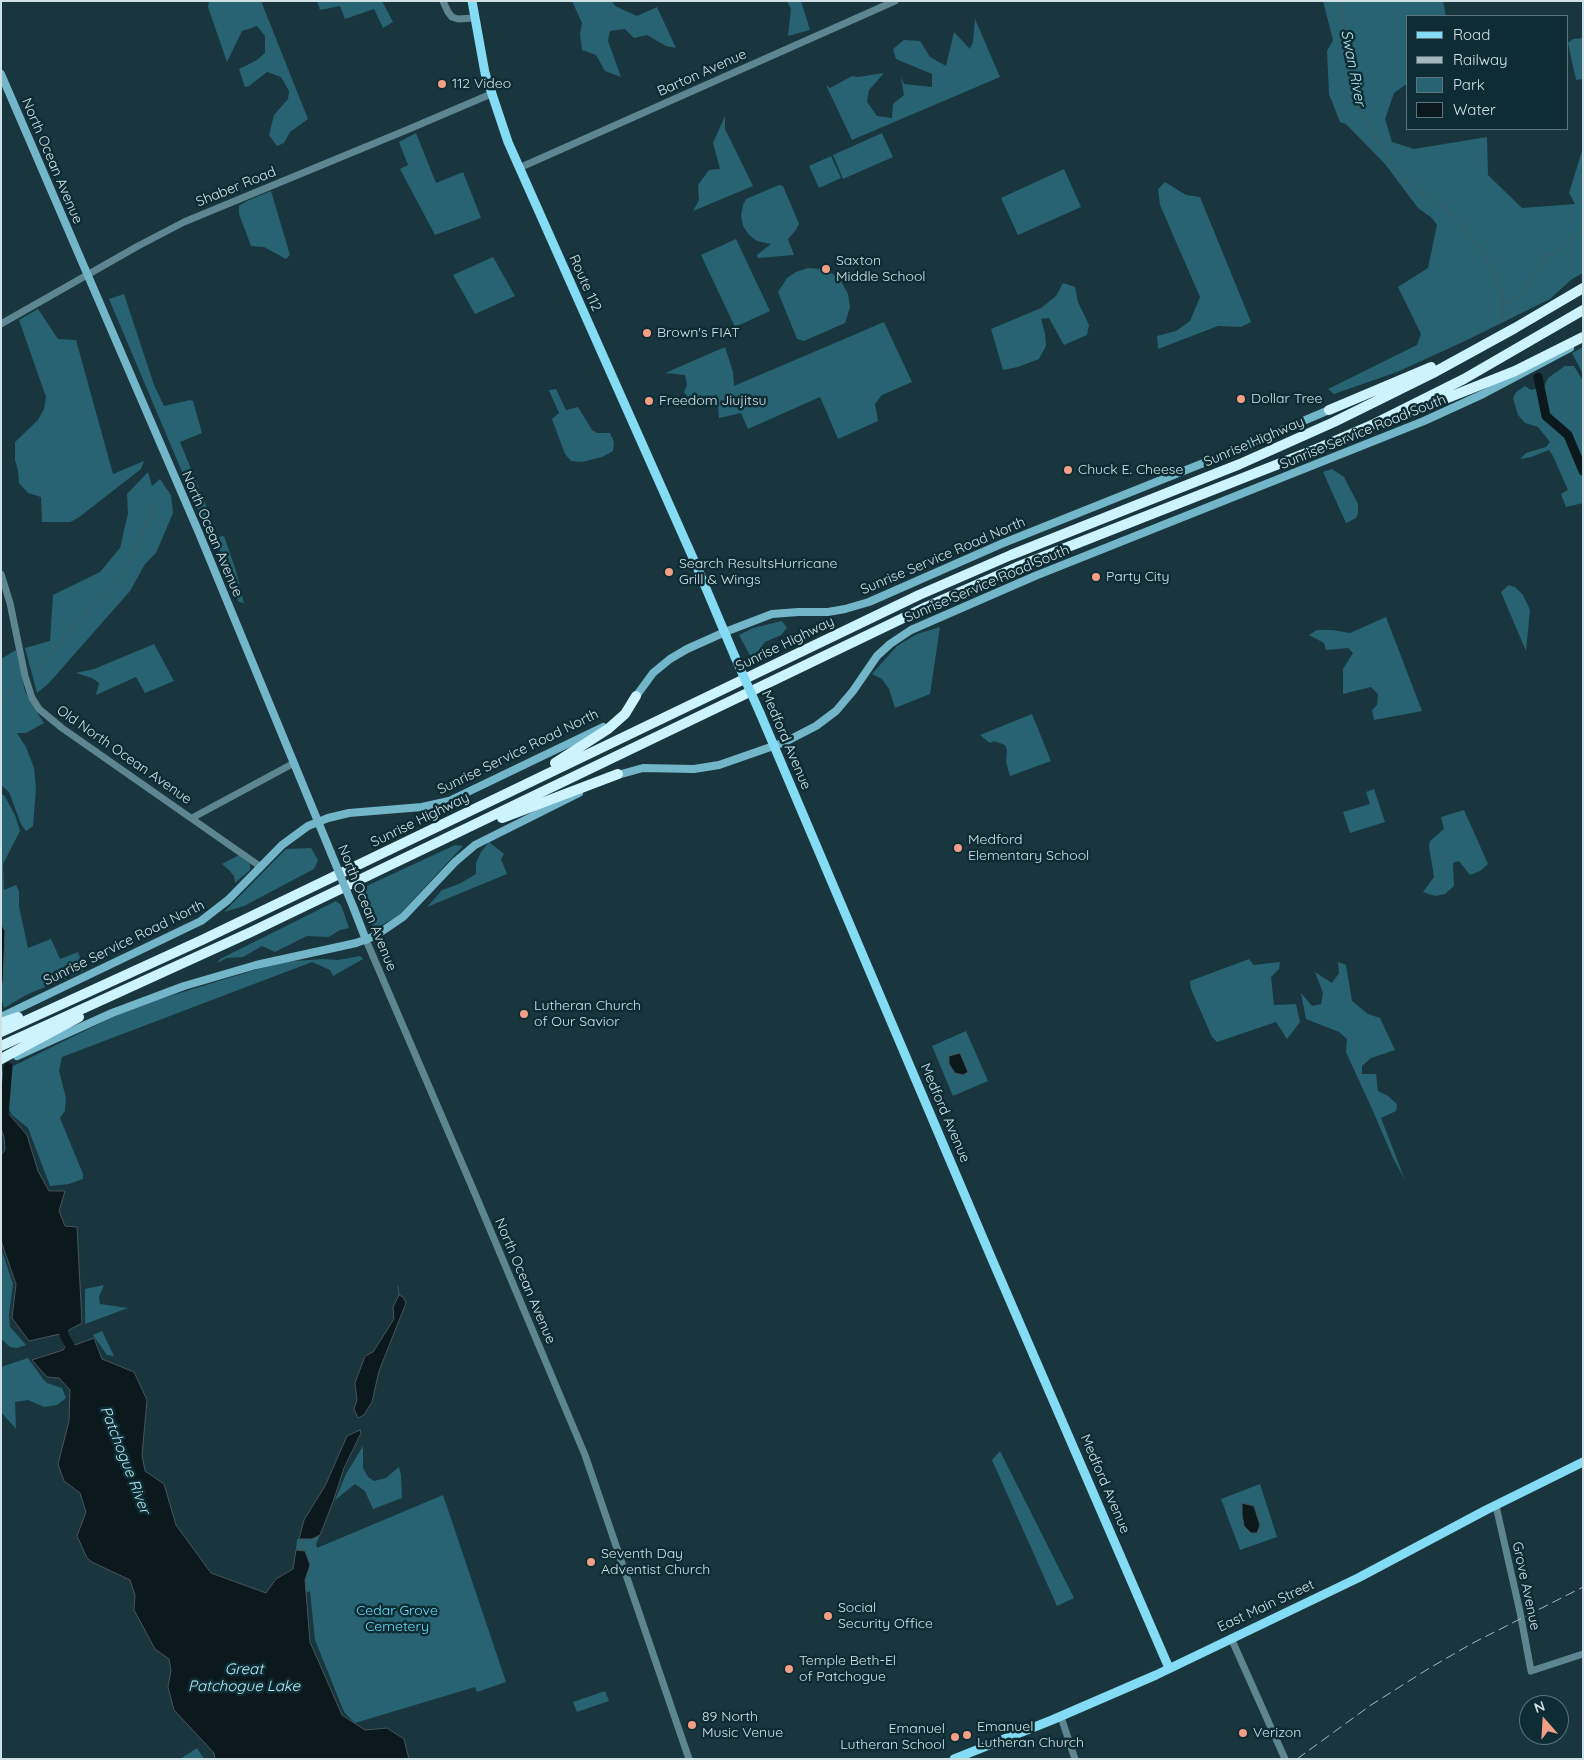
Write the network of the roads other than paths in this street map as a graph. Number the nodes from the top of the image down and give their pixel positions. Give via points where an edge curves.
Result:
1 (443, 1) edge
2 (472, 1) edge
3 (895, 1) edge
4 (474, 18) junction
5 (1, 74) edge
6 (491, 94) junction
7 (519, 168) junction
8 (88, 275) junction
9 (1583, 288) edge
10 (1583, 310) edge
11 (1, 324) edge
12 (1583, 337) edge
13 (1583, 341) edge
14 (1483, 346) junction
15 (1329, 410) joint
16 (1345, 437) junction
17 (697, 567) joint
18 (1, 574) edge
19 (725, 632) junction
20 (636, 696) junction
21 (774, 746) junction
22 (294, 763) junction
23 (618, 774) junction
24 (503, 795) junction
25 (192, 818) junction
26 (318, 822) junction
27 (449, 837) junction
28 (261, 866) junction
29 (366, 940) junction
30 (126, 990) junction
31 (85, 994) junction
32 (1, 1017) edge
33 (1, 1023) edge
34 (1, 1032) edge
35 (1, 1046) edge
36 (1, 1059) edge
37 (1, 1063) edge
38 (1583, 1462) edge
39 (1496, 1506) junction
40 (1231, 1638) junction
41 (1583, 1654) edge
42 (1169, 1668) junction
43 (1061, 1717) junction
44 (689, 1759) edge
45 (954, 1759) edge
46 (1075, 1759) edge
47 (1285, 1759) edge

1 - 4 street via 452,17
2 - 4 main road, Route 112
3 - 7 street, Barton Avenue
4 - 6 main road, Route 112
5 - 8 main road, North Ocean Avenue
6 - 7 main road, Route 112
6 - 8 street, Shaber Road via 184,222
7 - 17 main road, Route 112
8 - 11 street, Shaber Road
8 - 22 main road, North Ocean Avenue
9 - 14 highway, Sunrise Highway
10 - 16 highway, Sunrise Highway via 1450,387
12 - 16 highway via 1515,371
13 - 21 main road, Sunrise Service Road South via 1424,421 1044,572 911,630 877,656 848,698 830,716
14 - 15 highway
14 - 24 highway, Sunrise Highway via 1271,450 927,592
15 - 19 main road, Sunrise Service Road North via 986,550 869,602 836,611 772,614
16 - 27 highway, Sunrise Highway via 949,597
17 - 19 main road, Medford Avenue
18 - 25 street, Old North Ocean Avenue via 25,676 35,704 62,728
19 - 20 main road, Sunrise Service Road North via 670,660 653,673
19 - 21 main road, Medford Avenue, bridge
20 - 24 highway via 625,714 608,729
20 - 26 main road, Sunrise Service Road North via 614,718 593,732 449,801 422,807 349,813
21 - 23 main road, Sunrise Service Road South via 719,765 694,769 651,768
21 - 42 main road, Medford Avenue
22 - 25 street
22 - 26 main road, North Ocean Avenue
23 - 27 highway
23 - 29 main road, Sunrise Service Road South via 475,845 454,862 403,917
24 - 31 highway, Sunrise Highway
25 - 28 street, Old North Ocean Avenue
26 - 28 main road, Sunrise Service Road North via 291,838
26 - 29 main road, North Ocean Avenue, bridge
27 - 30 highway, Sunrise Highway
28 - 32 main road, Sunrise Service Road North via 228,900 201,921
29 - 37 main road, Sunrise Service Road South via 256,965 184,986 89,1022
29 - 44 street, North Ocean Avenue via 585,1454
30 - 35 highway, Sunrise Highway
30 - 36 highway
31 - 33 highway
31 - 34 highway, Sunrise Highway
38 - 39 main road, East Main Street
39 - 40 main road, East Main Street via 1358,1578
39 - 41 street, Grove Avenue via 1531,1672
40 - 42 main road, East Main Street
40 - 47 street
42 - 43 main road, East Main Street
43 - 45 main road, East Main Street
43 - 46 street

